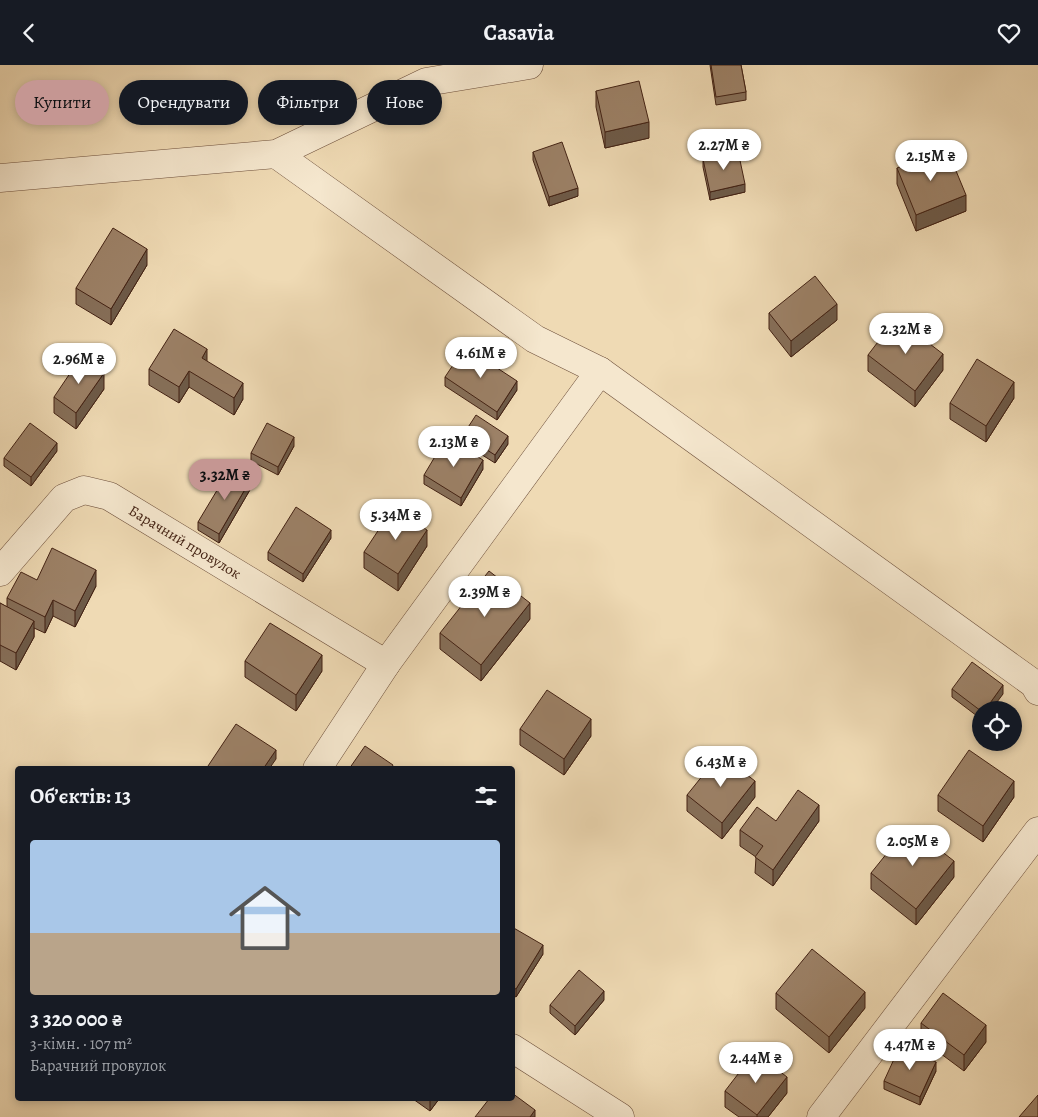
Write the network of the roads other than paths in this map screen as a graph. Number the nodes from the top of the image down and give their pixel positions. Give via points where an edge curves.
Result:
1 (529, 65) edge
2 (276, 154) junction
3 (0, 178) edge
4 (600, 371) junction
5 (0, 572) edge
6 (386, 665) junction
7 (1038, 691) edge
8 (319, 766) edge
9 (1038, 831) edge
10 (515, 1050) edge
11 (620, 1117) edge
12 (821, 1117) edge

1 - 2 street via 426,82
2 - 3 street
2 - 4 street via 535,339
4 - 6 street
4 - 7 street via 1034,684
5 - 6 street, Барачний провулок via 64,498 84,490 108,496
6 - 8 street
9 - 12 street
10 - 11 street

